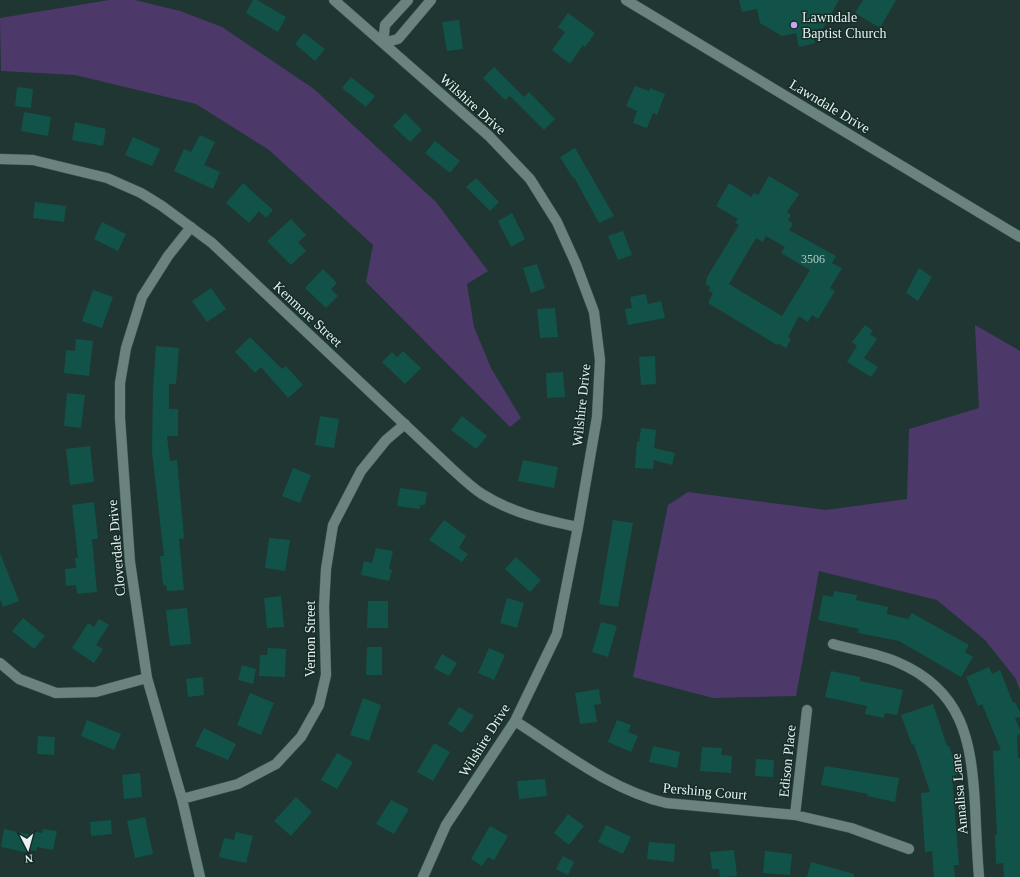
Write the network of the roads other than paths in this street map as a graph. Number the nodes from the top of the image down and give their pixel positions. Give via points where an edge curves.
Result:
1 (334, 0) edge
2 (408, 0) edge
3 (431, 0) edge
4 (626, 0) edge
5 (383, 43) junction
6 (0, 159) edge
7 (191, 227) junction
8 (1020, 237) edge
9 (405, 424) junction
10 (578, 527) junction
11 (833, 644) dead end
12 (0, 663) edge
13 (148, 678) junction
14 (807, 710) dead end
15 (515, 721) junction
16 (182, 800) junction
17 (795, 815) junction
18 (909, 849) dead end
19 (200, 877) edge
20 (423, 877) edge
21 (979, 877) edge

1 - 5 street, Wilshire Drive
2 - 5 street via 385,25
3 - 5 street via 398,39
4 - 8 street, Lawndale Drive
5 - 10 street, Wilshire Drive via 489,136 530,179 557,222 576,264 594,312 600,360 597,417
6 - 7 street, Kenmore Street via 33,160 106,178 141,193
7 - 9 street, Kenmore Street via 212,243
7 - 13 street, Cloverdale Drive via 168,256 142,297 126,348 120,383 130,562
9 - 10 street, Kenmore Street via 481,493 508,508 540,520
9 - 16 street, Vernon Street via 386,440 361,471 333,525 326,569 324,606 326,675 319,705 301,737 276,764 244,781
10 - 15 street, Wilshire Drive via 557,634
11 - 21 street, Annalisa Lane via 897,662 912,670 939,691 959,717 970,749 973,769
12 - 13 street via 18,679 56,693 96,692
13 - 16 street, Cloverdale Drive
14 - 17 street, Edison Place
15 - 17 street, Pershing Court via 614,784 649,799 666,803
15 - 20 street, Wilshire Drive via 446,825
16 - 19 street, Cloverdale Drive
17 - 18 street, Pershing Court via 851,828

